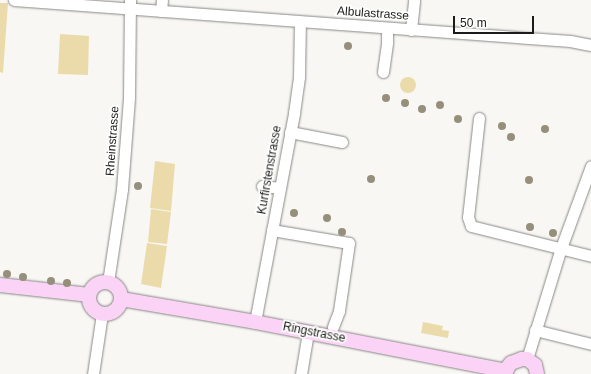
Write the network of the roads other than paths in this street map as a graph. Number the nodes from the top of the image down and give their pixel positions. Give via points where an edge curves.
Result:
1 (14, 0) edge
2 (162, 0) edge
3 (414, 0) edge
4 (130, 4) edge
5 (161, 11) junction
6 (300, 22) junction
7 (386, 28) junction
8 (411, 30) junction
9 (591, 45) edge
10 (383, 72) dead end
11 (479, 118) dead end
12 (290, 132) junction
13 (342, 142) dead end
14 (590, 170) edge
15 (262, 186) dead end
16 (280, 188) junction
17 (272, 230) junction
18 (561, 248) junction
19 (591, 256) edge
20 (108, 282) junction
21 (0, 284) edge
22 (89, 295) junction
23 (121, 299) junction
24 (102, 314) junction
25 (255, 322) junction
26 (333, 327) dead end
27 (535, 330) junction
28 (308, 332) junction
29 (591, 344) edge
30 (527, 359) junction
31 (505, 372) edge
32 (93, 374) edge
33 (301, 374) edge
34 (537, 374) edge

1 - 4 street, Albulastrasse
2 - 5 street
3 - 8 street
4 - 5 street, Albulastrasse
4 - 20 street, Rheinstrasse via 129,97 122,189
5 - 6 street, Albulastrasse
6 - 7 street, Albulastrasse
6 - 12 street, Kurfirstenstrasse via 299,77
7 - 8 street, Albulastrasse
7 - 10 street
8 - 9 street, Albulastrasse via 570,41
11 - 18 street via 468,217 472,226
12 - 13 street
12 - 16 street, Kurfirstenstrasse
14 - 18 street
15 - 16 street
16 - 17 street, Kurfirstenstrasse
17 - 25 street, Kurfirstenstrasse
17 - 26 street via 349,243 339,311
18 - 19 street
18 - 27 street
20 - 22 main road via 94,286
20 - 23 main road via 116,286
21 - 22 main road
22 - 24 main road via 90,305
23 - 24 main road via 113,312
23 - 25 main road, Ringstrasse
24 - 32 street
25 - 28 main road, Ringstrasse
27 - 29 street
27 - 30 street
28 - 31 main road, Ringstrasse
28 - 33 street
30 - 31 main road via 511,363
30 - 34 main road via 535,365

